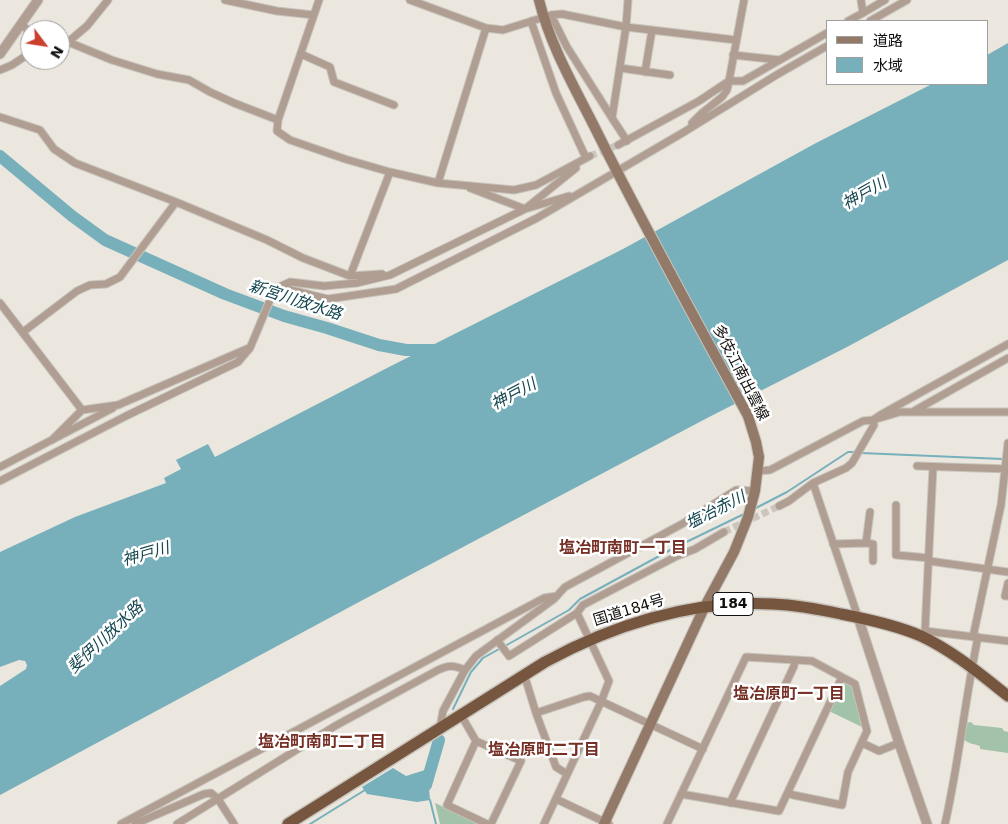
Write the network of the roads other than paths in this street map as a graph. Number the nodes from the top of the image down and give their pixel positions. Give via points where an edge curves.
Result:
1 (38, 0) edge
2 (108, 0) edge
3 (225, 0) edge
4 (318, 0) edge
5 (410, 0) edge
6 (539, 0) edge
7 (628, 0) edge
8 (744, 0) edge
9 (861, 0) edge
10 (885, 0) edge
11 (907, 0) edge
12 (863, 13) junction
13 (314, 15) junction
14 (547, 16) junction
15 (24, 20) edge
16 (850, 20) edge
17 (872, 20) edge
18 (531, 21) junction
19 (20, 26) edge
20 (626, 27) junction
21 (486, 28) junction
22 (652, 30) junction
23 (826, 34) edge
24 (70, 37) edge
25 (736, 40) junction
26 (70, 43) edge
27 (826, 47) edge
28 (0, 54) edge
29 (301, 54) junction
30 (733, 55) junction
31 (20, 59) edge
32 (780, 60) junction
33 (620, 68) junction
34 (0, 70) edge
35 (645, 72) junction
36 (670, 75) dead end
37 (729, 81) junction
38 (394, 105) dead end
39 (0, 117) edge
40 (612, 118) junction
41 (278, 120) junction
42 (684, 132) junction
43 (627, 141) junction
44 (618, 145) tunnel mouth
45 (586, 158) junction
46 (616, 171) junction
47 (390, 172) junction
48 (438, 183) junction
49 (463, 185) junction
50 (581, 192) junction
51 (176, 202) junction
52 (525, 209) junction
53 (350, 276) junction
54 (390, 276) junction
55 (280, 287) junction
56 (0, 303) edge
57 (23, 332) junction
58 (1008, 344) edge
59 (250, 348) junction
60 (1008, 358) edge
61 (118, 406) junction
62 (82, 410) junction
63 (913, 411) junction
64 (1008, 412) edge
65 (873, 420) junction
66 (52, 440) junction
67 (1008, 442) edge
68 (917, 466) dead end
69 (0, 467) edge
70 (933, 467) junction
71 (1006, 469) edge
72 (758, 471) junction
73 (0, 481) edge
74 (813, 483) junction
75 (755, 490) junction
76 (896, 505) dead end
77 (779, 506) tunnel mouth
78 (870, 512) dead end
79 (724, 532) tunnel mouth
80 (866, 543) junction
81 (834, 544) junction
82 (929, 560) junction
83 (873, 561) dead end
84 (988, 569) junction
85 (1008, 572) edge
86 (1008, 582) edge
87 (557, 596) junction
88 (1008, 596) edge
89 (705, 606) junction
90 (577, 613) junction
91 (858, 617) junction
92 (923, 634) junction
93 (976, 637) junction
94 (590, 639) junction
95 (1008, 641) edge
96 (499, 642) junction
97 (795, 660) junction
98 (972, 668) junction
99 (465, 670) junction
100 (524, 674) junction
101 (842, 677) junction
102 (1008, 696) edge
103 (601, 702) junction
104 (536, 713) junction
105 (461, 715) junction
106 (651, 725) junction
107 (440, 728) junction
108 (476, 741) junction
109 (862, 743) junction
110 (899, 743) junction
111 (703, 749) junction
112 (567, 774) junction
113 (788, 793) junction
114 (681, 794) junction
115 (218, 799) junction
116 (556, 799) junction
117 (730, 803) junction
118 (606, 823) edge
119 (122, 824) edge
120 (135, 824) edge
121 (178, 824) edge
122 (234, 824) edge
123 (288, 824) edge
124 (487, 824) edge
125 (491, 824) edge
126 (544, 824) edge
127 (667, 824) edge
128 (927, 824) edge
129 (945, 824) edge

1 - 15 street
2 - 24 street via 87,26
3 - 13 street
4 - 13 street
5 - 21 street
6 - 14 main road, 多伎江南出雲線
7 - 20 street
8 - 25 street
9 - 12 street
10 - 12 street
11 - 17 street
12 - 16 street
13 - 29 street
14 - 18 street
14 - 20 street via 562,14
14 - 40 street
14 - 46 main road, 多伎江南出雲線 via 552,43
18 - 21 street via 503,30
18 - 45 street via 556,93
19 - 28 street
20 - 22 street
20 - 33 street
21 - 48 street
22 - 25 street
22 - 35 street
23 - 32 street
25 - 30 street
26 - 41 street via 157,74 189,80 234,103
27 - 42 street
29 - 38 street via 330,67 334,82
29 - 41 street
30 - 32 street
30 - 37 street
31 - 34 street
32 - 37 street via 743,81
33 - 35 street
33 - 40 street
35 - 36 street
37 - 42 street via 722,97
37 - 43 street
39 - 51 street via 40,130 54,149 75,163
40 - 43 street
41 - 47 street via 277,131 290,140
42 - 46 street
43 - 44 street
45 - 49 street via 536,185 514,190
45 - 52 street via 590,156
46 - 50 street
46 - 72 main road, 多伎江南出雲線 via 748,416 756,442
47 - 48 street
47 - 53 street
48 - 49 street
49 - 52 street
50 - 52 street
50 - 55 street via 537,218 396,289 328,299
51 - 53 street
51 - 57 street via 120,277 77,291
52 - 54 street
53 - 54 street
54 - 55 street via 357,284 324,286 290,282
55 - 59 street via 274,293
56 - 57 street
57 - 62 street
58 - 65 street
59 - 61 street
59 - 73 street via 238,362
60 - 63 street
61 - 62 street
61 - 66 street
62 - 66 street
63 - 64 street
63 - 65 street
65 - 72 street via 863,421 770,470
65 - 74 street via 874,424 852,463
66 - 69 street
67 - 71 street
68 - 70 street
70 - 71 street
70 - 82 street
71 - 84 street
72 - 75 main road, 多伎江南出雲線
74 - 77 street
74 - 81 street
75 - 87 street via 736,490 682,524 565,587
75 - 89 main road, 多伎江南出雲線 via 734,552
76 - 82 street via 896,555
78 - 80 street
79 - 90 street via 583,606
80 - 81 street
80 - 83 street via 873,544
81 - 91 street
82 - 84 street
82 - 92 street
84 - 85 street
84 - 93 street
86 - 88 street
87 - 96 street
87 - 119 street via 544,598
89 - 91 highway, 国道184号 / 184 via 772,604
89 - 94 highway, 国道184号 / 184 via 642,621
89 - 106 main road, 多伎江南出雲線
90 - 94 street
90 - 96 street via 509,656
91 - 92 highway, 国道184号 / 184
91 - 110 street
92 - 93 street
92 - 98 highway, 国道184号 / 184
93 - 95 street
93 - 98 street
94 - 100 highway, 国道184号 / 184
94 - 103 street via 609,681
96 - 99 street via 476,656
97 - 101 street via 812,661
97 - 111 street via 746,657
97 - 117 street
98 - 102 highway, 国道184号 / 184
98 - 129 street
99 - 107 street via 443,712
99 - 115 street via 455,666 438,670 335,726
100 - 104 street
100 - 105 highway, 国道184号 / 184
101 - 109 street via 855,684 867,731
101 - 113 street
103 - 104 street via 590,696 584,697
103 - 106 street
103 - 112 street
104 - 112 street via 556,767
105 - 107 highway, 国道184号 / 184
105 - 108 street
106 - 111 street
106 - 118 main road, 多伎江南出雲線
107 - 123 highway, 国道184号 / 184
108 - 124 street via 447,805
108 - 125 street via 521,761
109 - 110 street via 879,751
109 - 113 street via 848,772 842,805
110 - 128 street
111 - 114 street
112 - 116 street
113 - 117 street via 779,811
114 - 117 street
114 - 127 street
115 - 120 street via 211,793 204,794
115 - 121 street
115 - 122 street
116 - 118 street
116 - 126 street

